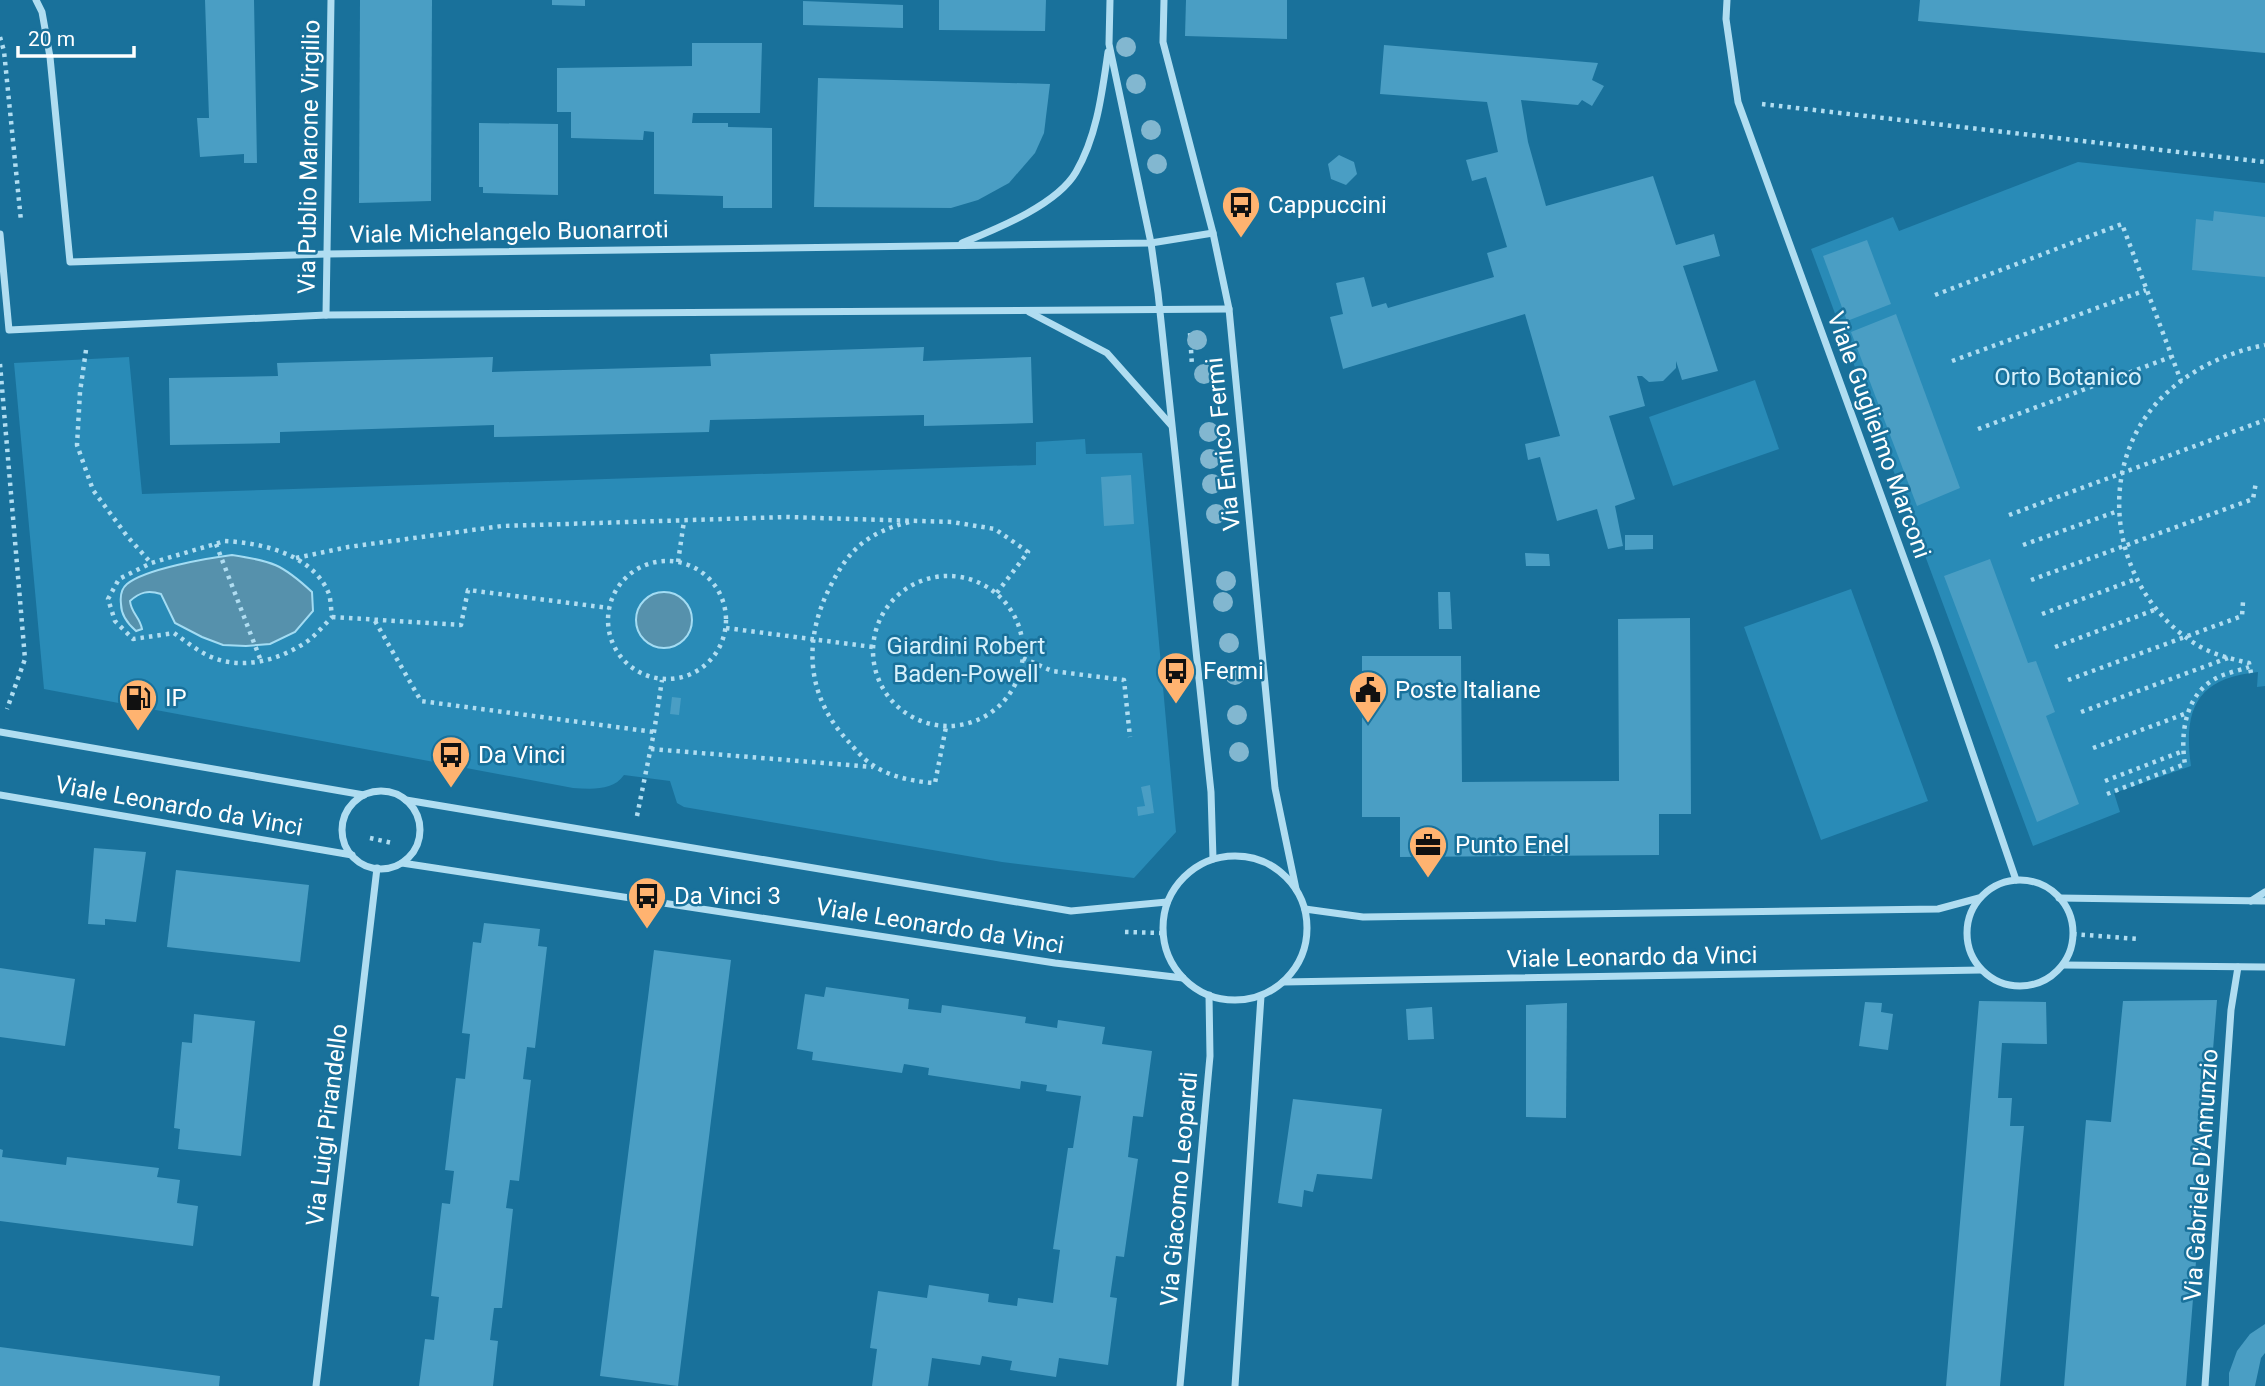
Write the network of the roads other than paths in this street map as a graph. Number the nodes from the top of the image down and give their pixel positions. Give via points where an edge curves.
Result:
1 (36, 0) edge
2 (331, 0) edge
3 (1110, 0) edge
4 (1164, 0) edge
5 (1727, 0) edge
6 (1109, 44) junction
7 (1213, 233) junction
8 (0, 234) edge
9 (1151, 243) junction
10 (958, 245) junction
11 (327, 254) junction
12 (1229, 309) junction
13 (1158, 311) junction
14 (1029, 312) junction
15 (326, 315) junction
16 (1171, 425) junction
17 (0, 732) edge
18 (0, 795) edge
19 (364, 795) junction
20 (406, 800) junction
21 (352, 855) junction
22 (1213, 859) junction
23 (402, 863) junction
24 (377, 869) junction
25 (2015, 880) junction
26 (1296, 889) junction
27 (2265, 892) edge
28 (1979, 898) junction
29 (2059, 898) junction
30 (2251, 901) junction
31 (2265, 901) edge
32 (1167, 902) junction
33 (1305, 909) junction
34 (2063, 965) junction
35 (2238, 967) junction
36 (2265, 967) edge
37 (1981, 970) junction
38 (1183, 978) junction
39 (1283, 982) junction
40 (1209, 995) junction
41 (1261, 996) junction
42 (316, 1386) edge
43 (1180, 1386) edge
44 (1235, 1386) edge
45 (2205, 1386) edge

1 - 11 street, Viale Michelangelo Buonarroti via 50,57 70,262
2 - 11 street, Via Publio Marone Virgilio
3 - 6 street, Via Enrico Fermi
4 - 7 street, Via Enrico Fermi via 1163,42
5 - 25 street, Viale Guglielmo Marconi via 1738,102 1937,649
6 - 9 street, Via Enrico Fermi
6 - 10 street, Via Enrico Fermi via 1100,108 1075,174 1031,212
7 - 9 street, Viale Michelangelo Buonarroti
7 - 12 street, Via Enrico Fermi
8 - 15 street via 9,330
9 - 10 street, Viale Michelangelo Buonarroti
9 - 13 street, Via Enrico Fermi
10 - 11 street, Viale Michelangelo Buonarroti
11 - 15 street, Via Publio Marone Virgilio
12 - 13 street
12 - 26 street, Via Enrico Fermi via 1275,788
13 - 14 street
13 - 16 street, Via Enrico Fermi
14 - 15 street
14 - 16 street, Via Enrico Fermi via 1107,353
16 - 22 street, Via Enrico Fermi
17 - 19 street, Viale Leonardo da Vinci
18 - 21 street, Viale Leonardo da Vinci
19 - 20 street, Viale Leonardo da Vinci via 386,792
19 - 21 street via 348,809 344,821 342,833
20 - 23 street via 419,821 419,834 416,847
20 - 32 street, Viale Leonardo da Vinci via 1071,911
21 - 24 street, Viale Leonardo da Vinci
22 - 26 street via 1233,855 1265,862
22 - 32 street via 1194,868
23 - 24 street, Viale Leonardo da Vinci
23 - 38 street, Viale Leonardo da Vinci via 1055,963
24 - 42 street, Via Luigi Pirandello
25 - 28 street
25 - 29 street via 2046,887
26 - 33 street
27 - 30 street
28 - 33 street, Viale Leonardo da Vinci via 1938,909 1363,917
28 - 37 street via 1967,930 1969,949
29 - 30 street
29 - 34 street via 2069,913 2073,934
30 - 31 street
32 - 38 street via 1163,933 1169,957
33 - 39 street via 1307,930 1301,959
34 - 35 street
34 - 37 street via 2052,976 2023,986 2000,982
35 - 36 street
35 - 45 street, Via Gabriele D'Annunzio via 2231,1010
37 - 39 street, Viale Leonardo da Vinci
38 - 40 street
39 - 41 street
40 - 41 street via 1235,1000
40 - 43 street, Via Giacomo Leopardi via 1210,1056
41 - 44 street

